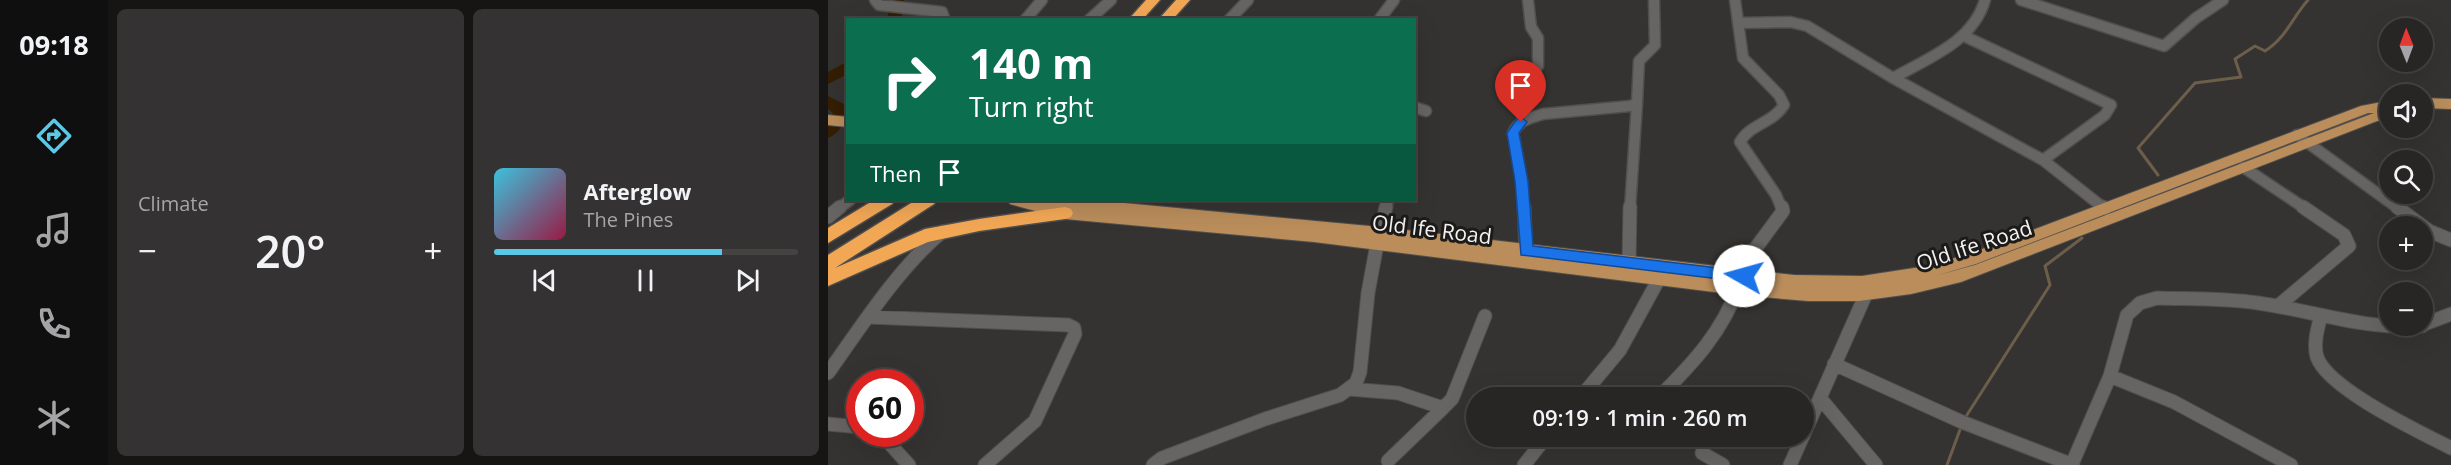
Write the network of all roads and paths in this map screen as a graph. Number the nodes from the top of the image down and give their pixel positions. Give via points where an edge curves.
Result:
1 (1042, 0) edge
2 (1111, 0) edge
3 (1153, 0) edge
4 (1183, 0) edge
5 (1188, 0) edge
6 (1248, 0) edge
7 (1394, 0) edge
8 (1528, 0) edge
9 (1654, 0) edge
10 (1735, 0) edge
11 (1985, 0) edge
12 (2021, 0) edge
13 (2223, 0) edge
14 (877, 3) edge
15 (944, 18) edge
16 (1027, 18) edge
17 (1091, 18) edge
18 (1136, 18) edge
19 (1166, 18) edge
20 (1178, 18) edge
21 (1230, 18) edge
22 (1380, 18) edge
23 (1738, 23) junction
24 (1964, 36) junction
25 (1538, 66) dead end
26 (1893, 78) junction
27 (1637, 103) junction
28 (2433, 103) edge
29 (2451, 104) edge
30 (2379, 107) edge
31 (828, 111) edge
32 (2433, 112) edge
33 (2451, 112) edge
34 (846, 113) edge
35 (2379, 116) edge
36 (828, 120) edge
37 (846, 122) edge
38 (2303, 139) junction
39 (2043, 160) junction
40 (2243, 167) junction
41 (849, 201) edge
42 (884, 201) edge
43 (926, 201) edge
44 (1026, 201) edge
45 (1388, 201) edge
46 (1060, 204) edge
47 (2106, 209) junction
48 (828, 217) edge
49 (944, 231) junction
50 (828, 236) edge
51 (2448, 237) edge
52 (1379, 238) junction
53 (2037, 241) junction
54 (1411, 242) junction
55 (1526, 251) junction
56 (1629, 262) junction
57 (828, 264) edge
58 (1660, 277) junction
59 (828, 279) edge
60 (1741, 282) junction
61 (1866, 294) junction
62 (2278, 306) junction
63 (2451, 314) edge
64 (2321, 315) junction
65 (1485, 316) dead end
66 (867, 317) junction
67 (2433, 322) edge
68 (2379, 324) edge
69 (1834, 364) junction
70 (828, 373) edge
71 (2110, 376) junction
72 (1589, 387) edge
73 (1669, 387) edge
74 (1350, 389) junction
75 (1820, 398) junction
76 (1443, 408) junction
77 (1814, 411) edge
78 (828, 424) edge
79 (846, 426) edge
80 (893, 447) edge
81 (1539, 447) edge
82 (1798, 447) edge
83 (2451, 448) edge
84 (1702, 453) dead end
85 (1388, 462) dead end
86 (909, 465) edge
87 (985, 465) edge
88 (1153, 465) edge
89 (1524, 465) edge
90 (1723, 465) edge
91 (1790, 465) edge
92 (1876, 465) edge
93 (2073, 465) edge
94 (2291, 465) edge

1 - 16 street
2 - 17 street
3 - 18 highway
4 - 19 highway
5 - 20 highway
6 - 21 street
7 - 22 street
8 - 25 street via 1531,27 1538,38
9 - 27 street via 1657,38 1639,62
10 - 23 street
11 - 24 street via 1984,13
12 - 13 street via 2164,46
14 - 15 street via 942,12
23 - 26 street via 1790,22 1807,26
23 - 60 street via 1743,58 1784,105 1778,115 1749,130 1740,142 1783,211 1748,259
24 - 26 street
24 - 39 street via 2111,105 2105,115
26 - 39 street
27 - 55 street via 1553,112 1531,117 1517,126 1513,133 1522,181
27 - 56 street
28 - 29 main road
30 - 38 main road, Old Ife Road via 2366,109
31 - 34 main road
32 - 33 main road
35 - 38 main road, Old Ife Road
36 - 37 main road
38 - 40 main road, Old Ife Road
38 - 47 main road, Old Ife Road
38 - 51 street via 2429,231
39 - 47 street
40 - 53 main road, Old Ife Road
40 - 62 street via 2337,230 2348,242 2349,246
41 - 48 street
42 - 50 highway
43 - 57 highway
44 - 46 main road, Old Ife Road
45 - 52 street
46 - 49 highway
46 - 52 main road, Old Ife Road
47 - 53 main road, Old Ife Road
49 - 59 highway
49 - 66 street via 926,245
52 - 54 main road, Old Ife Road
52 - 74 street via 1368,293 1360,372
53 - 60 main road, Old Ife Road via 1950,267 1892,279 1839,284
53 - 61 main road, Old Ife Road via 1978,271
54 - 55 main road, Old Ife Road
54 - 58 main road, Old Ife Road
55 - 56 main road, Old Ife Road
56 - 60 main road, Old Ife Road
58 - 60 main road, Old Ife Road
58 - 72 street via 1620,350
60 - 61 main road, Old Ife Road via 1842,295
60 - 73 street via 1727,318 1694,363
61 - 69 street
62 - 64 street
62 - 71 street via 2146,299 2127,315
63 - 67 street
64 - 68 street
64 - 83 street via 2317,359 2330,375 2355,394
65 - 76 street via 1452,399
66 - 70 street
66 - 87 street via 1074,328 1075,334 1035,421
69 - 75 street
69 - 93 street via 1962,422
71 - 93 street
71 - 94 street via 2174,402
74 - 76 street via 1392,391 1420,397
74 - 88 street via 1162,458
75 - 77 street
75 - 92 street
76 - 85 street
78 - 79 street
80 - 86 street
81 - 89 street
82 - 91 street
84 - 90 street

